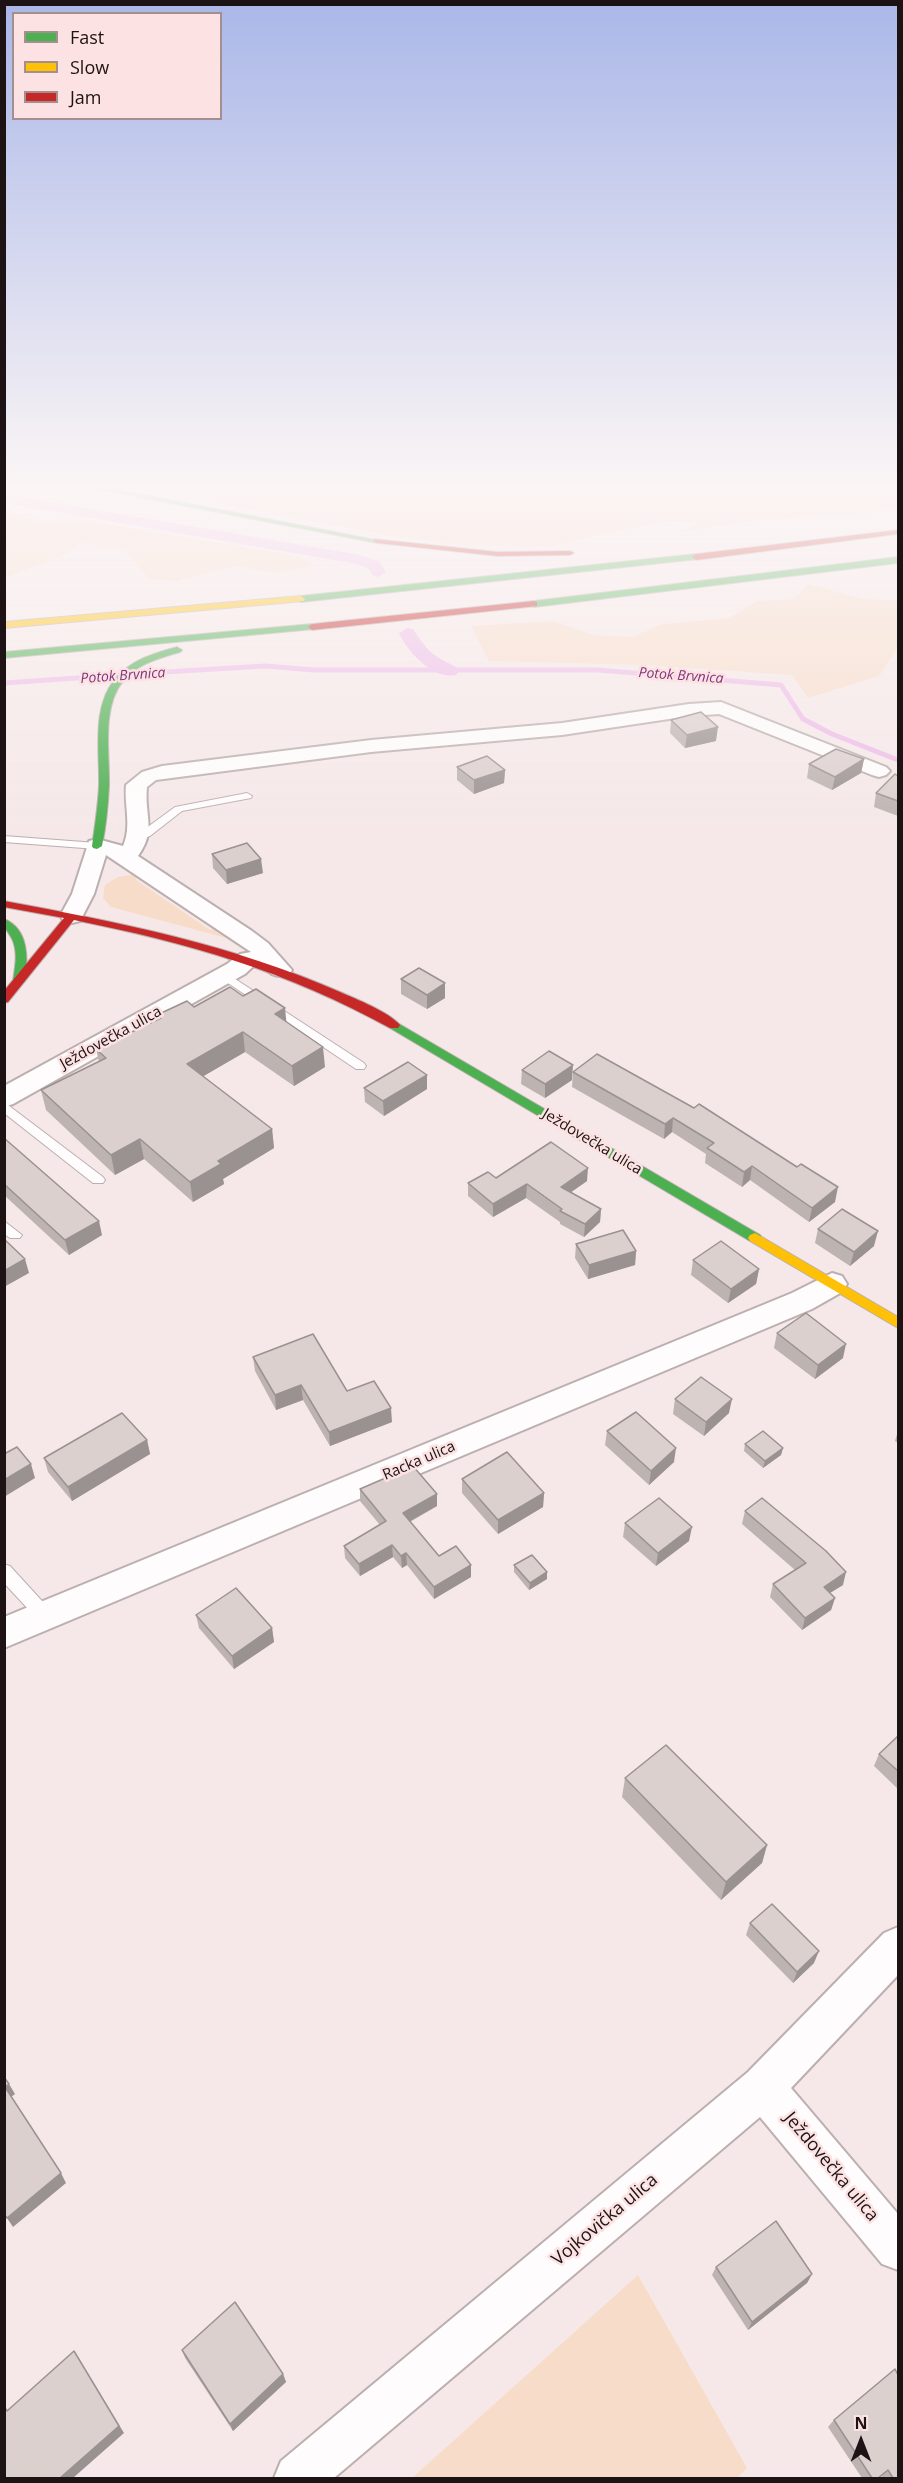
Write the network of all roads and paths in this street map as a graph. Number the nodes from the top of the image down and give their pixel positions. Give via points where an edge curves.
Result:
1 (226, 605) edge
2 (387, 605) edge
3 (532, 605) edge
4 (297, 614) dead end
5 (4, 625) edge
6 (299, 630) junction
7 (63, 634) dead end
8 (4, 639) edge
9 (4, 654) edge
10 (879, 771) dead end
11 (247, 796) dead end
12 (139, 837) junction
13 (4, 839) edge
14 (97, 846) junction
15 (125, 858) junction
16 (4, 904) edge
17 (72, 916) junction
18 (4, 922) edge
19 (248, 959) junction
20 (280, 970) junction
21 (224, 975) junction
22 (19, 981) junction
23 (4, 999) edge
24 (360, 1066) dead end
25 (4, 1098) edge
26 (4, 1106) edge
27 (98, 1180) dead end
28 (832, 1284) junction
29 (898, 1323) edge
30 (4, 1571) edge
31 (47, 1617) junction
32 (4, 1633) edge
33 (898, 1947) edge
34 (763, 2087) junction
35 (898, 2247) edge
36 (298, 2478) edge

1 - 5 main road
2 - 4 main road
3 - 6 main road
6 - 9 main road
6 - 14 main road via 186,648 142,663 113,686 104,713 104,802
7 - 8 main road
10 - 12 street via 721,708 689,710 562,729 371,746 162,772 137,785
11 - 12 lane via 179,809
12 - 15 street
13 - 14 lane
14 - 15 street, Ježdovečka ulica via 114,850
14 - 17 street
15 - 20 street, Ježdovečka ulica via 244,936
16 - 17 main road, Ježdovečka ulica
17 - 19 main road, Ježdovečka ulica via 153,932
17 - 22 main road
18 - 22 main road via 14,928 20,939
19 - 20 main road, Ježdovečka ulica
19 - 21 street, Ježdovečka ulica
20 - 28 main road, Ježdovečka ulica via 374,1013
21 - 24 lane
21 - 25 street, Ježdovečka ulica
22 - 23 main road
26 - 27 lane
28 - 29 main road, Ježdovečka ulica
28 - 31 street, Racka ulica via 802,1300
30 - 31 lane
31 - 32 street, Racka ulica
33 - 34 street, Vojkovička ulica
34 - 35 street, Ježdovečka ulica
34 - 36 street, Vojkovička ulica

